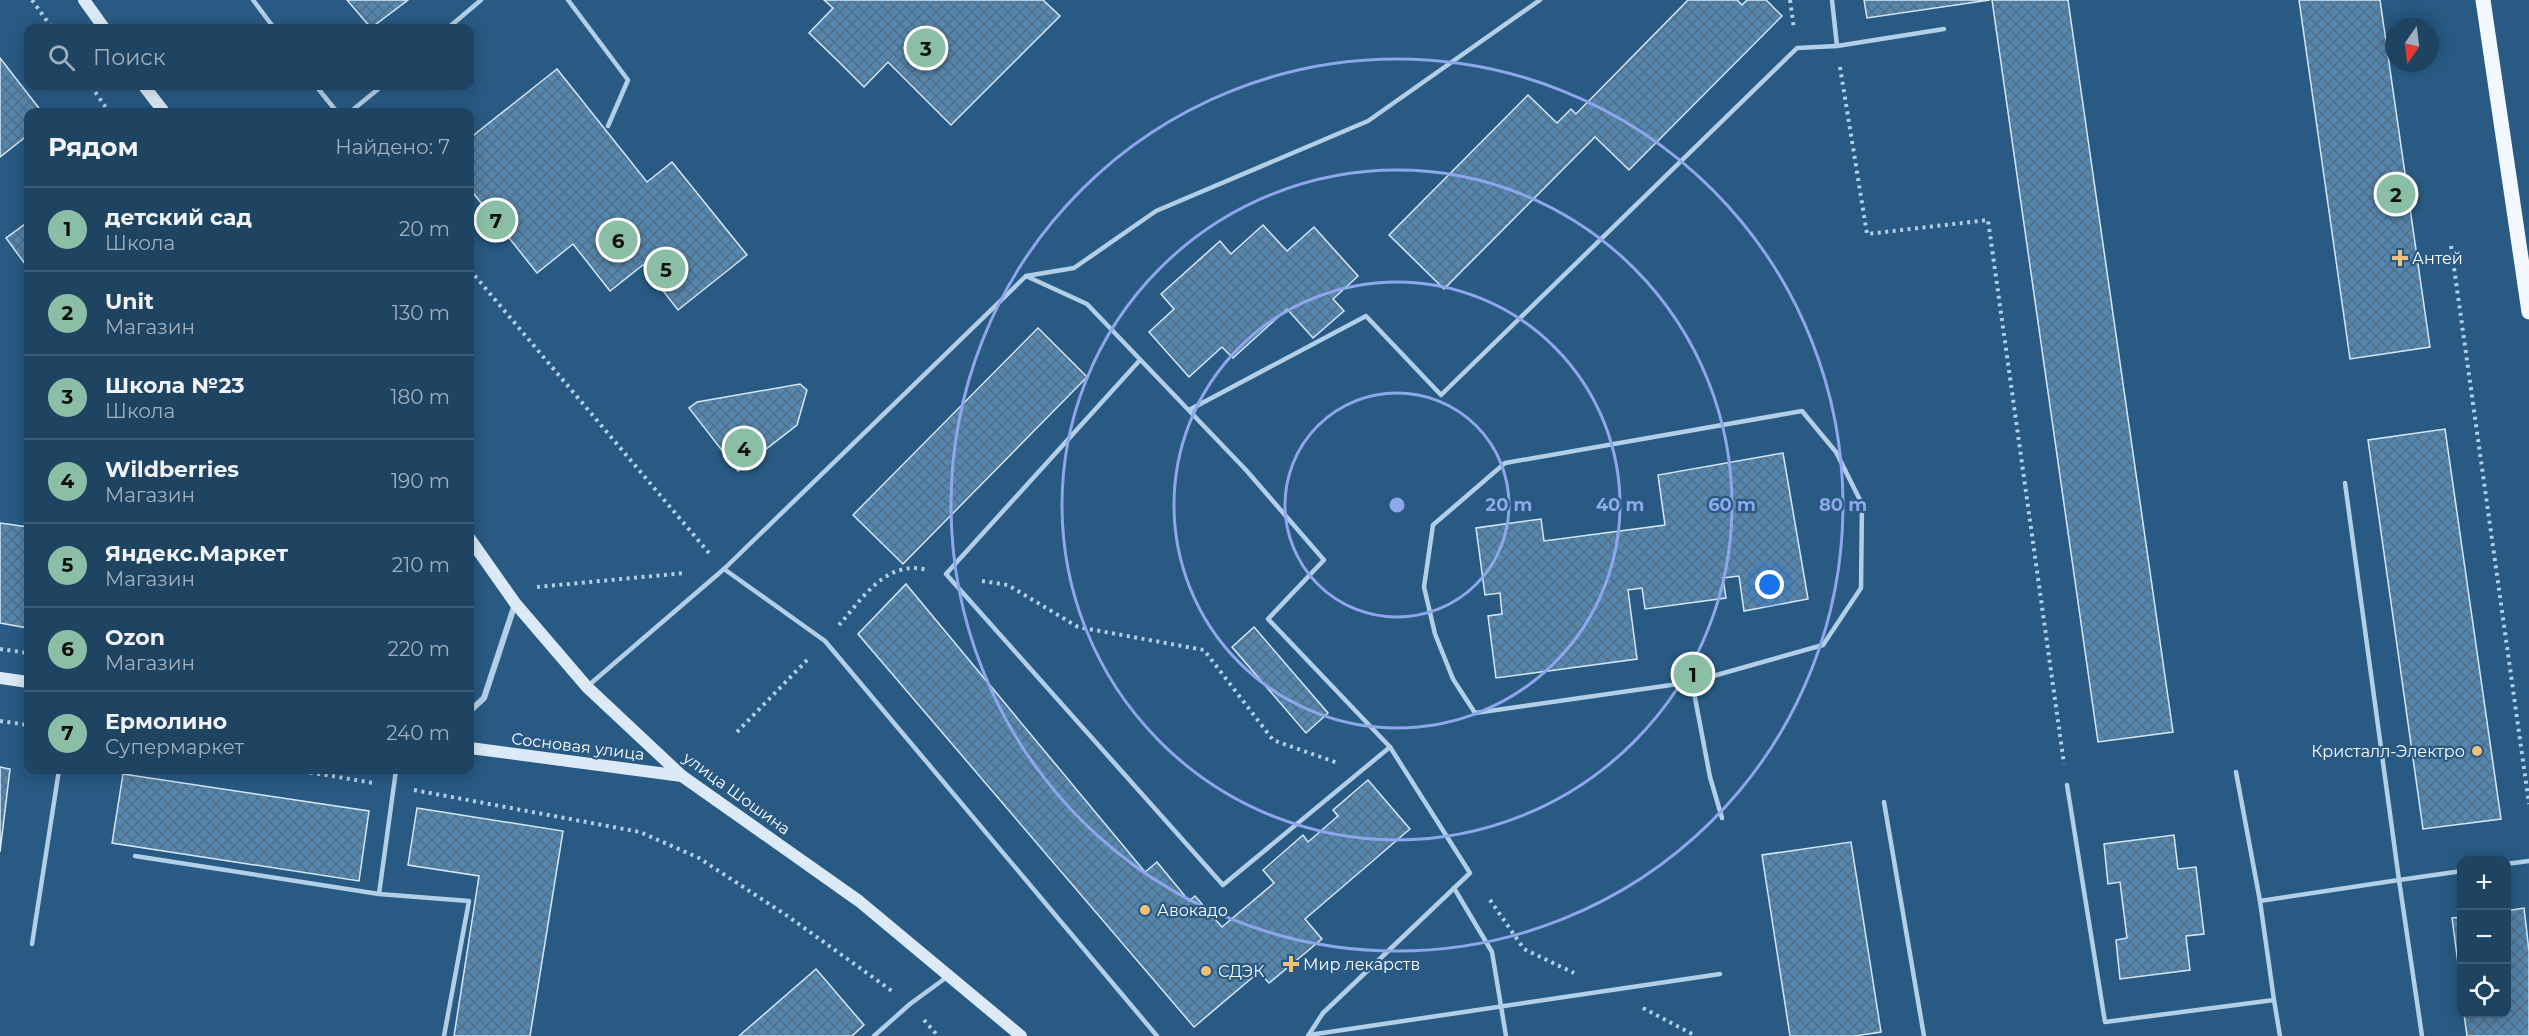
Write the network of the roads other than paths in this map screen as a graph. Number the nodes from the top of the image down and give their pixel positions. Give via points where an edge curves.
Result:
1 (84, 0) edge
2 (253, 0) edge
3 (481, 0) edge
4 (568, 0) edge
5 (1540, 0) edge
6 (1832, 0) edge
7 (2483, 0) edge
8 (101, 24) edge
9 (271, 24) edge
10 (453, 24) edge
11 (1944, 29) dead end
12 (1837, 46) junction
13 (147, 90) edge
14 (319, 90) edge
15 (377, 90) edge
16 (161, 108) edge
17 (334, 108) edge
18 (355, 108) edge
19 (608, 126) dead end
20 (1026, 276) junction
21 (2529, 312) edge
22 (1140, 360) junction
23 (1189, 410) junction
24 (2345, 483) dead end
25 (474, 546) edge
26 (724, 569) junction
27 (515, 603) junction
28 (0, 678) edge
29 (24, 681) edge
30 (1692, 682) junction
31 (587, 687) junction
32 (474, 707) edge
33 (1390, 747) junction
34 (474, 749) edge
35 (2236, 772) dead end
36 (58, 774) edge
37 (396, 774) edge
38 (682, 776) junction
39 (2067, 785) road end
40 (1884, 802) dead end
41 (1722, 819) dead end
42 (135, 855) dead end
43 (2529, 861) edge
44 (2511, 863) edge
45 (2457, 872) edge
46 (2399, 880) junction
47 (1454, 888) junction
48 (379, 894) junction
49 (2260, 901) junction
50 (32, 944) dead end
51 (1720, 974) dead end
52 (949, 975) junction
53 (2274, 1000) junction
54 (1501, 1006) junction
55 (1308, 1035) edge
56 (444, 1036) edge
57 (874, 1036) edge
58 (1022, 1036) edge
59 (1157, 1036) edge
60 (1506, 1036) edge
61 (1924, 1036) edge
62 (2280, 1036) edge
63 (2422, 1036) edge

1 - 8 street
2 - 9 lane
3 - 10 lane
4 - 19 lane via 628,80
5 - 20 lane via 1368,121 1156,211 1074,268
6 - 12 lane
7 - 21 main road
11 - 12 lane
12 - 23 lane via 1797,48 1441,395 1366,315
13 - 16 street
14 - 17 lane
15 - 18 lane
20 - 22 lane via 1087,304
20 - 26 lane
22 - 23 lane
22 - 33 lane via 946,574 1223,885
23 - 33 lane via 1324,560 1268,619
24 - 46 lane
25 - 27 street, улица Шошина
26 - 31 lane
26 - 59 lane via 825,641
27 - 31 street, улица Шошина
27 - 32 street via 484,698
28 - 29 street
30 - 30 lane via 1823,645 1861,588 1862,504 1836,452 1802,411 1505,464 1434,525 1424,587 1435,634 1453,679 1474,713
30 - 41 lane
31 - 38 street, улица Шошина
33 - 47 lane via 1470,873
34 - 38 street, Сосновая улица
35 - 49 lane
36 - 50 lane
37 - 48 lane
38 - 52 street, улица Шошина via 859,901
39 - 53 lane via 2105,1022
40 - 61 lane
42 - 48 lane
43 - 44 lane
45 - 46 lane
46 - 49 lane
46 - 63 lane
47 - 54 lane via 1492,952
47 - 55 lane via 1323,1013
48 - 56 lane via 469,901
49 - 53 lane
51 - 54 lane
52 - 57 lane
52 - 58 street, улица Шошина
53 - 62 lane
54 - 55 lane
54 - 60 lane

